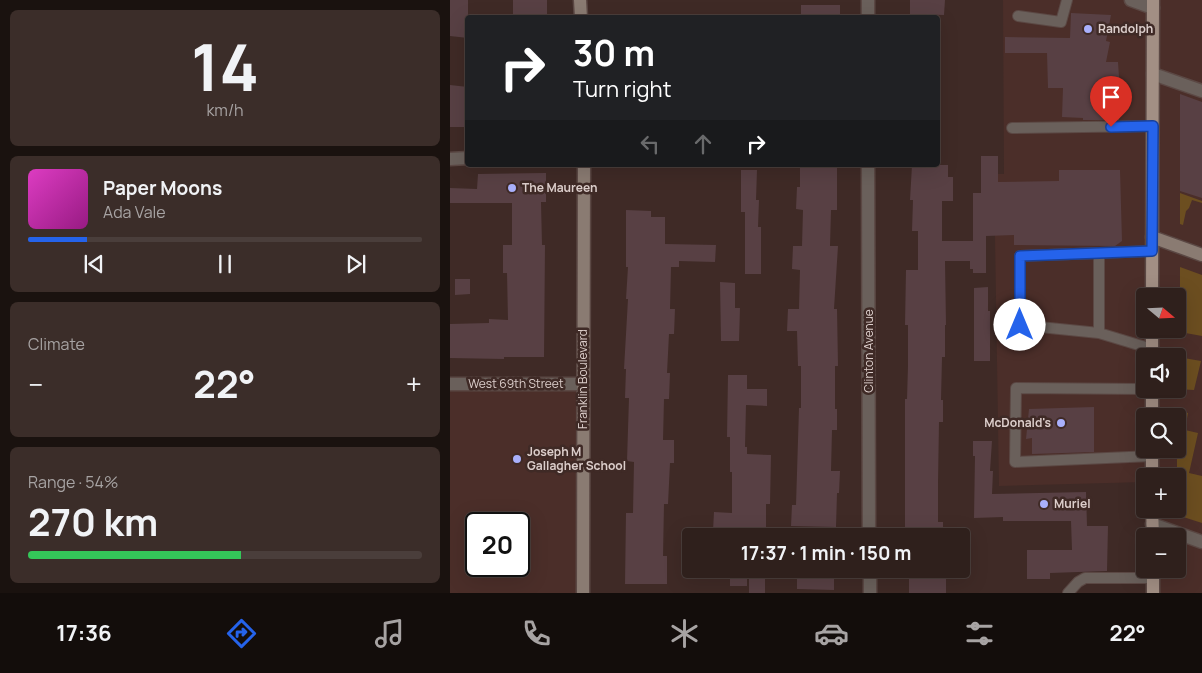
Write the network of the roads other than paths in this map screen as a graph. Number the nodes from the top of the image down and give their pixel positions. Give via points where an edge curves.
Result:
1 (580, 0) edge
2 (868, 0) edge
3 (1067, 0) edge
4 (1130, 0) edge
5 (1153, 4) edge
6 (580, 15) edge
7 (868, 15) edge
8 (1018, 16) dead end
9 (1153, 74) junction
10 (1202, 90) edge
11 (1153, 126) junction
12 (1012, 128) dead end
13 (465, 158) edge
14 (450, 159) edge
15 (584, 167) edge
16 (868, 167) edge
17 (1152, 237) junction
18 (1152, 251) junction
19 (1099, 253) junction
20 (1202, 255) edge
21 (1152, 288) edge
22 (1099, 333) junction
23 (1139, 348) edge
24 (450, 384) edge
25 (583, 384) junction
26 (1136, 389) edge
27 (1136, 454) edge
28 (870, 528) edge
29 (1186, 538) edge
30 (1202, 542) edge
31 (1136, 575) edge
32 (870, 578) edge
33 (1153, 578) edge
34 (583, 593) edge
35 (870, 593) edge
36 (1068, 593) edge
37 (1153, 593) edge

1 - 6 street
2 - 7 street
3 - 8 lane via 1062,22
4 - 5 street
5 - 9 main road
9 - 10 street
9 - 11 main road
11 - 12 lane
11 - 17 main road
13 - 14 street
15 - 25 street, Franklin Boulevard
16 - 28 street, Clinton Avenue
17 - 18 main road
17 - 20 street
18 - 19 lane
18 - 21 main road
19 - 22 lane
19 - 22 lane via 1020,256 1020,325
22 - 23 lane
24 - 25 street, West 69th Street
25 - 34 street, Franklin Boulevard
26 - 27 lane via 1016,388 1015,462
29 - 30 street
31 - 36 lane via 1085,578
32 - 35 street
33 - 37 main road

